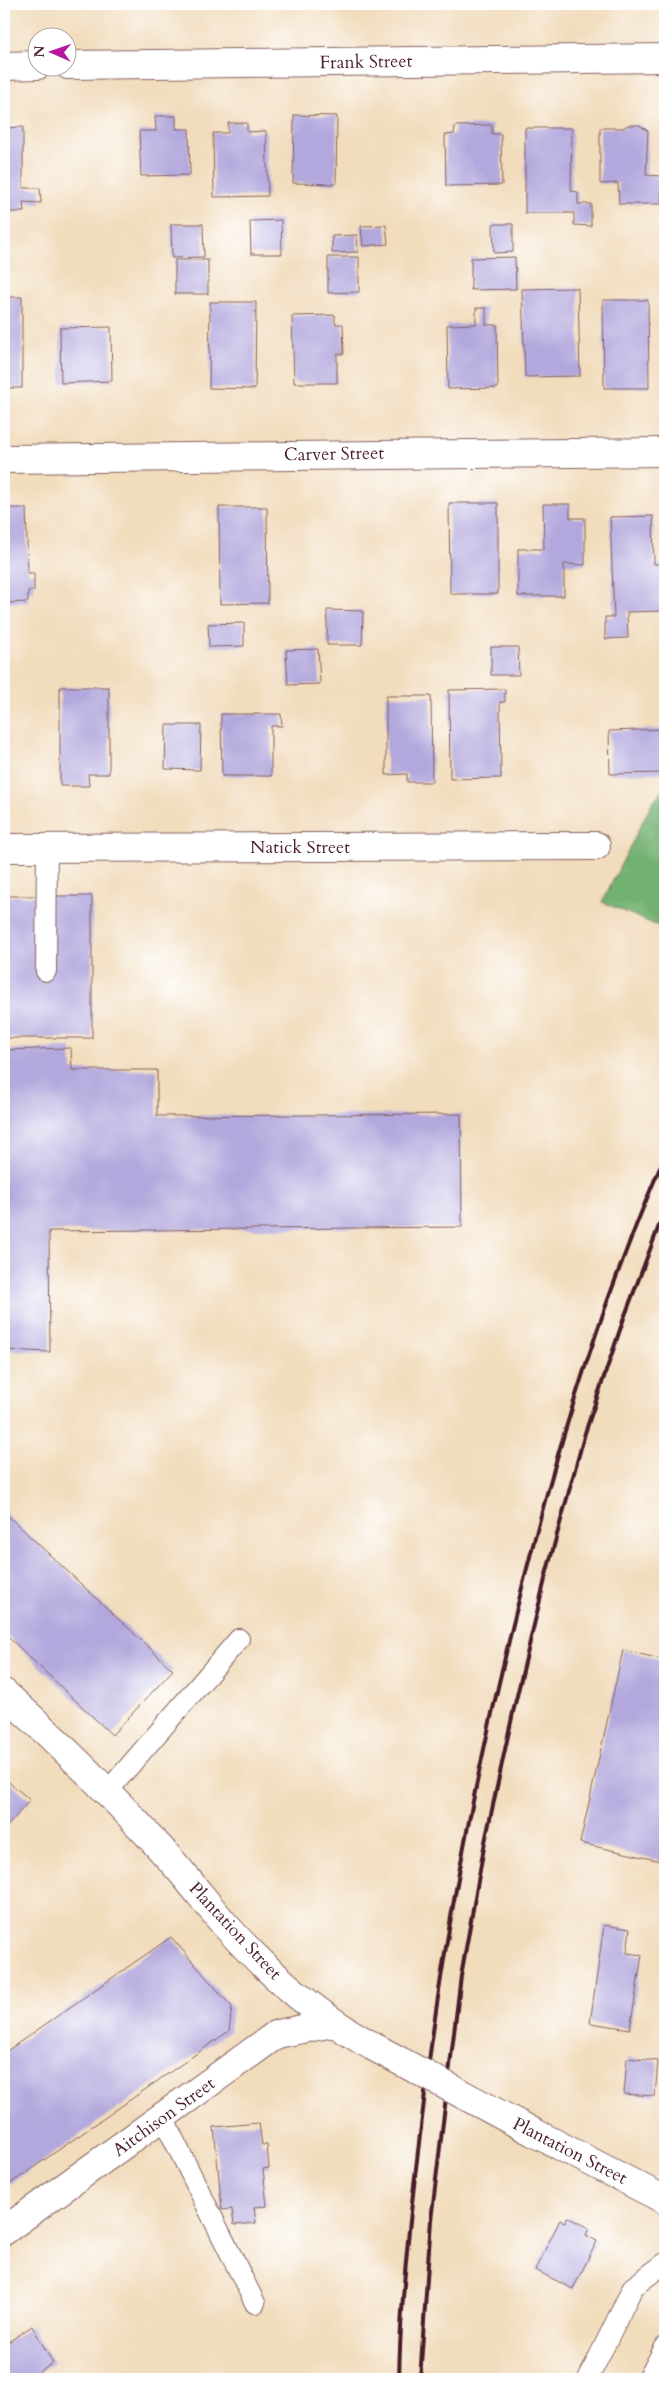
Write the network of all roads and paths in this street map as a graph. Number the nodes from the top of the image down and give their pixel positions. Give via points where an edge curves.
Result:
1 (665, 58) edge
2 (78, 65) edge
3 (4, 66) edge
4 (28, 66) edge
5 (665, 452) edge
6 (4, 459) edge
7 (596, 846) dead end
8 (4, 848) edge
9 (47, 848) junction
10 (46, 971) dead end
11 (239, 1639) dead end
12 (4, 1693) edge
13 (107, 1792) junction
14 (333, 2022) junction
15 (163, 2118) junction
16 (665, 2200) edge
17 (4, 2231) edge
18 (665, 2263) edge
19 (255, 2303) dead end
20 (665, 2347) edge
21 (588, 2379) edge
22 (648, 2379) edge

1 - 2 street, Frank Street
3 - 4 street
5 - 6 street, Carver Street
7 - 9 street, Natick Street
8 - 9 street, Natick Street
9 - 10 lane
11 - 13 lane
12 - 13 street, Plantation Street
13 - 14 street, Plantation Street via 253,1955 305,2002
14 - 15 street, Aitchison Street via 278,2034
14 - 16 street, Plantation Street, bridge via 372,2046
15 - 17 street, Aitchison Street
15 - 19 lane
18 - 21 lane via 633,2287
20 - 22 lane

